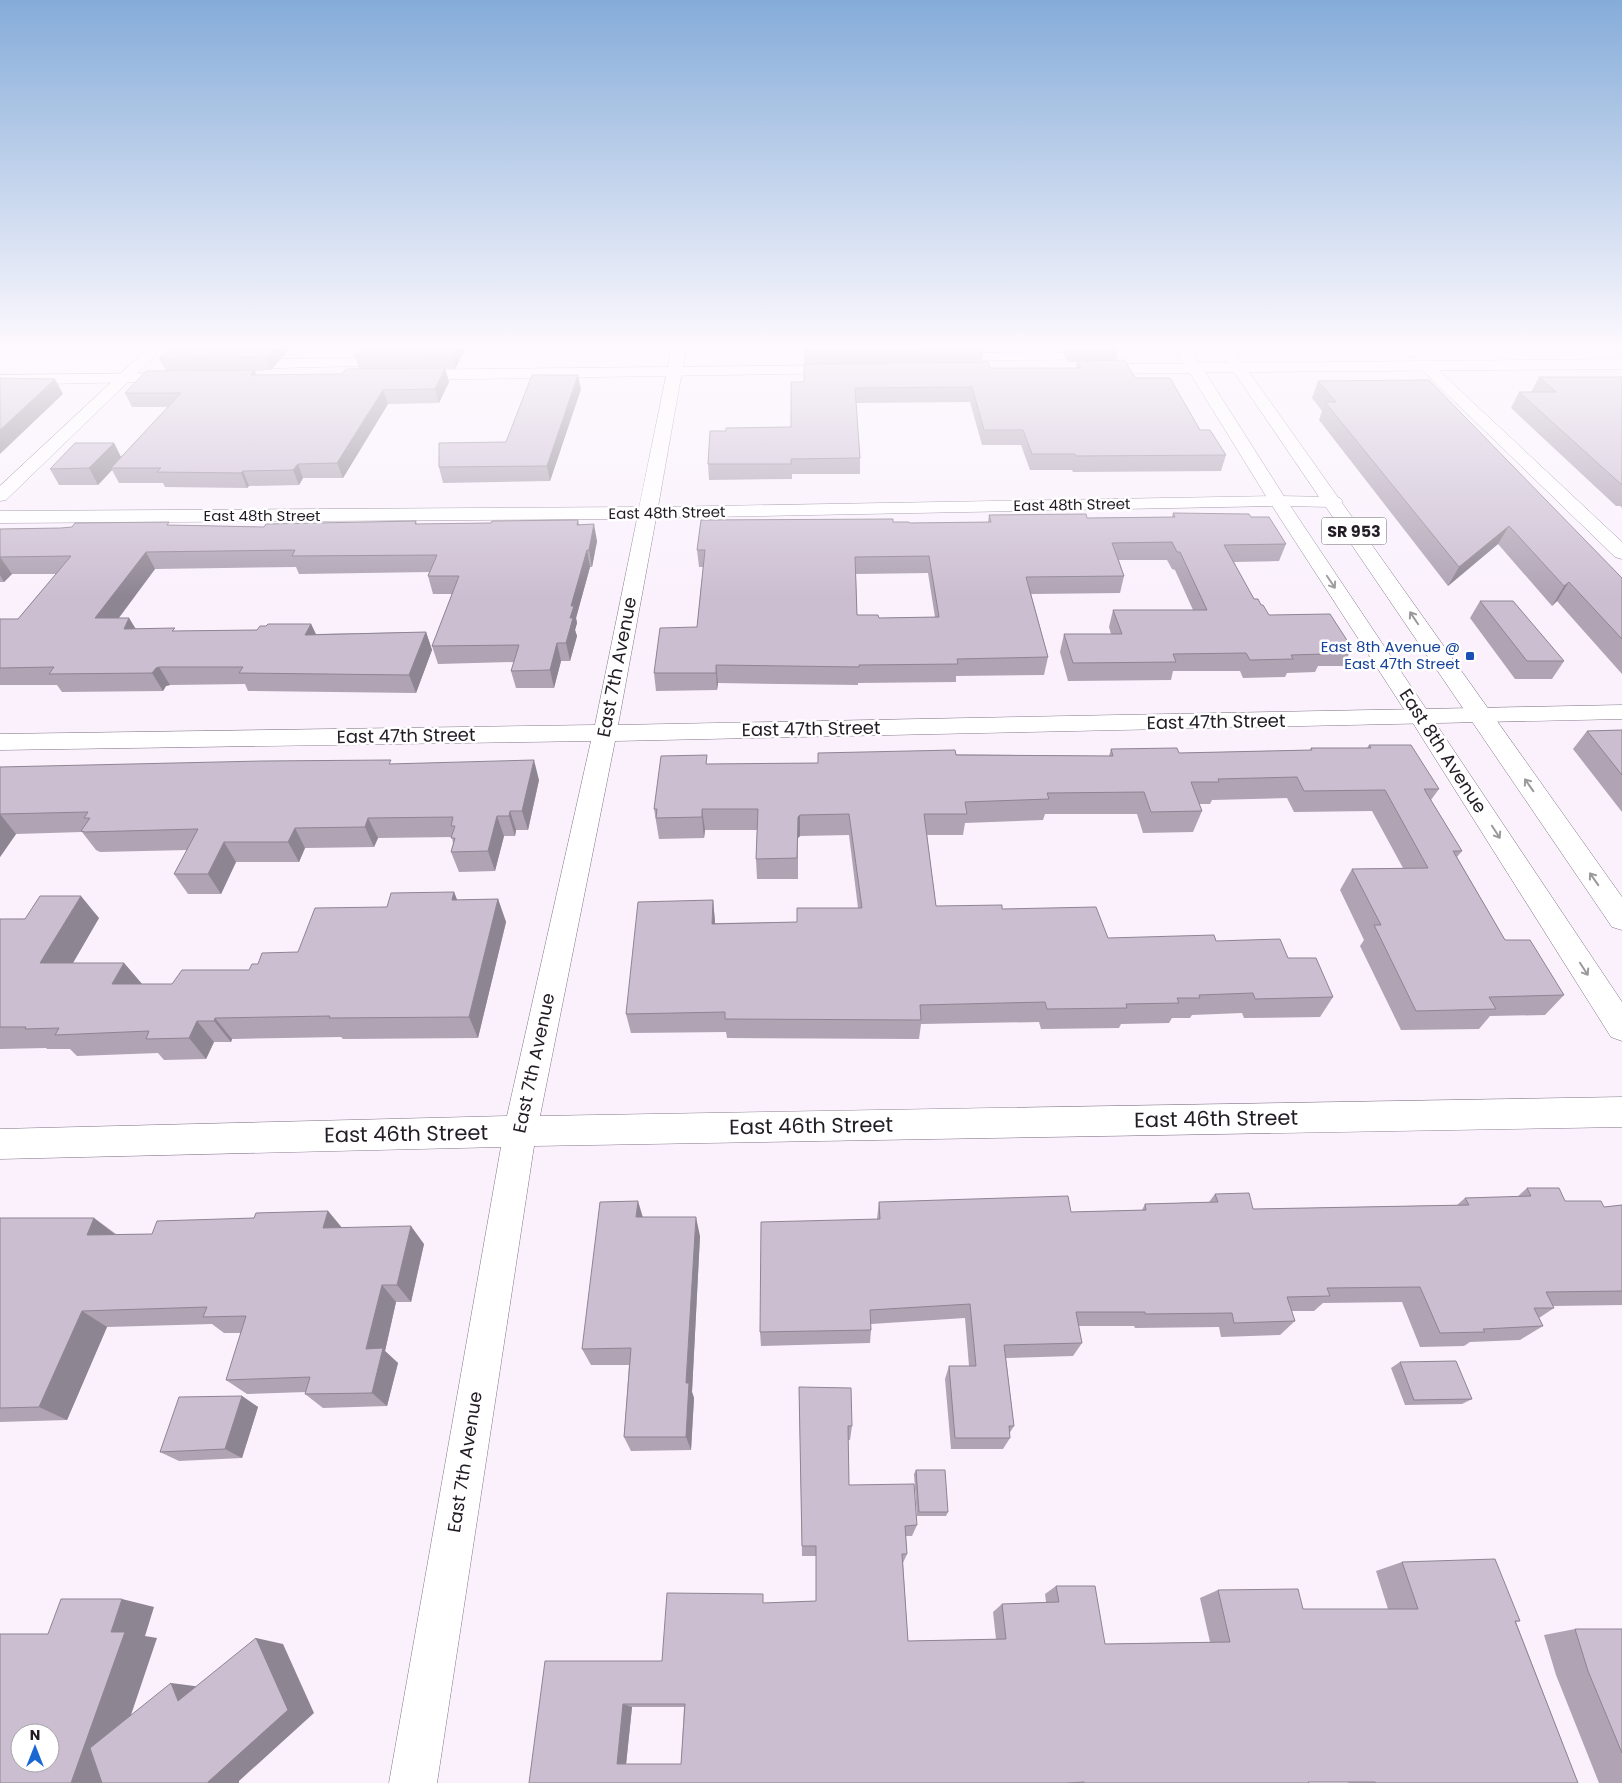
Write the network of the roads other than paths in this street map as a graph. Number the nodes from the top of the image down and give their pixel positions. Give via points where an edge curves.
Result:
1 (69, 431) edge
2 (663, 431) edge
3 (1235, 431) edge
4 (1284, 431) edge
5 (1494, 431) edge
6 (0, 496) edge
7 (1278, 500) junction
8 (1334, 502) junction
9 (647, 513) junction
10 (0, 517) edge
11 (1622, 553) edge
12 (1622, 712) edge
13 (1481, 716) junction
14 (1422, 718) junction
15 (604, 733) junction
16 (0, 742) edge
17 (1622, 919) edge
18 (1622, 1028) edge
19 (1622, 1112) edge
20 (520, 1131) junction
21 (0, 1144) edge
22 (413, 1783) edge

1 - 6 street
2 - 9 street, East 7th Avenue
3 - 7 street, East 8th Avenue / SR 953
4 - 8 street, SR 953
5 - 11 street
7 - 8 street, East 48th Street
7 - 9 street, East 48th Street
7 -> 14 street, East 8th Avenue / SR 953
13 -> 8 street, SR 953
9 - 10 street, East 48th Street
9 - 15 street, East 7th Avenue
12 - 13 street, East 47th Street
13 - 14 street, East 47th Street
17 -> 13 street, SR 953
14 - 15 street, East 47th Street
14 -> 18 street, East 8th Avenue / SR 953
15 - 16 street, East 47th Street
15 - 20 street, East 7th Avenue
19 - 20 street, East 46th Street
20 - 21 street, East 46th Street
20 - 22 street, East 7th Avenue

